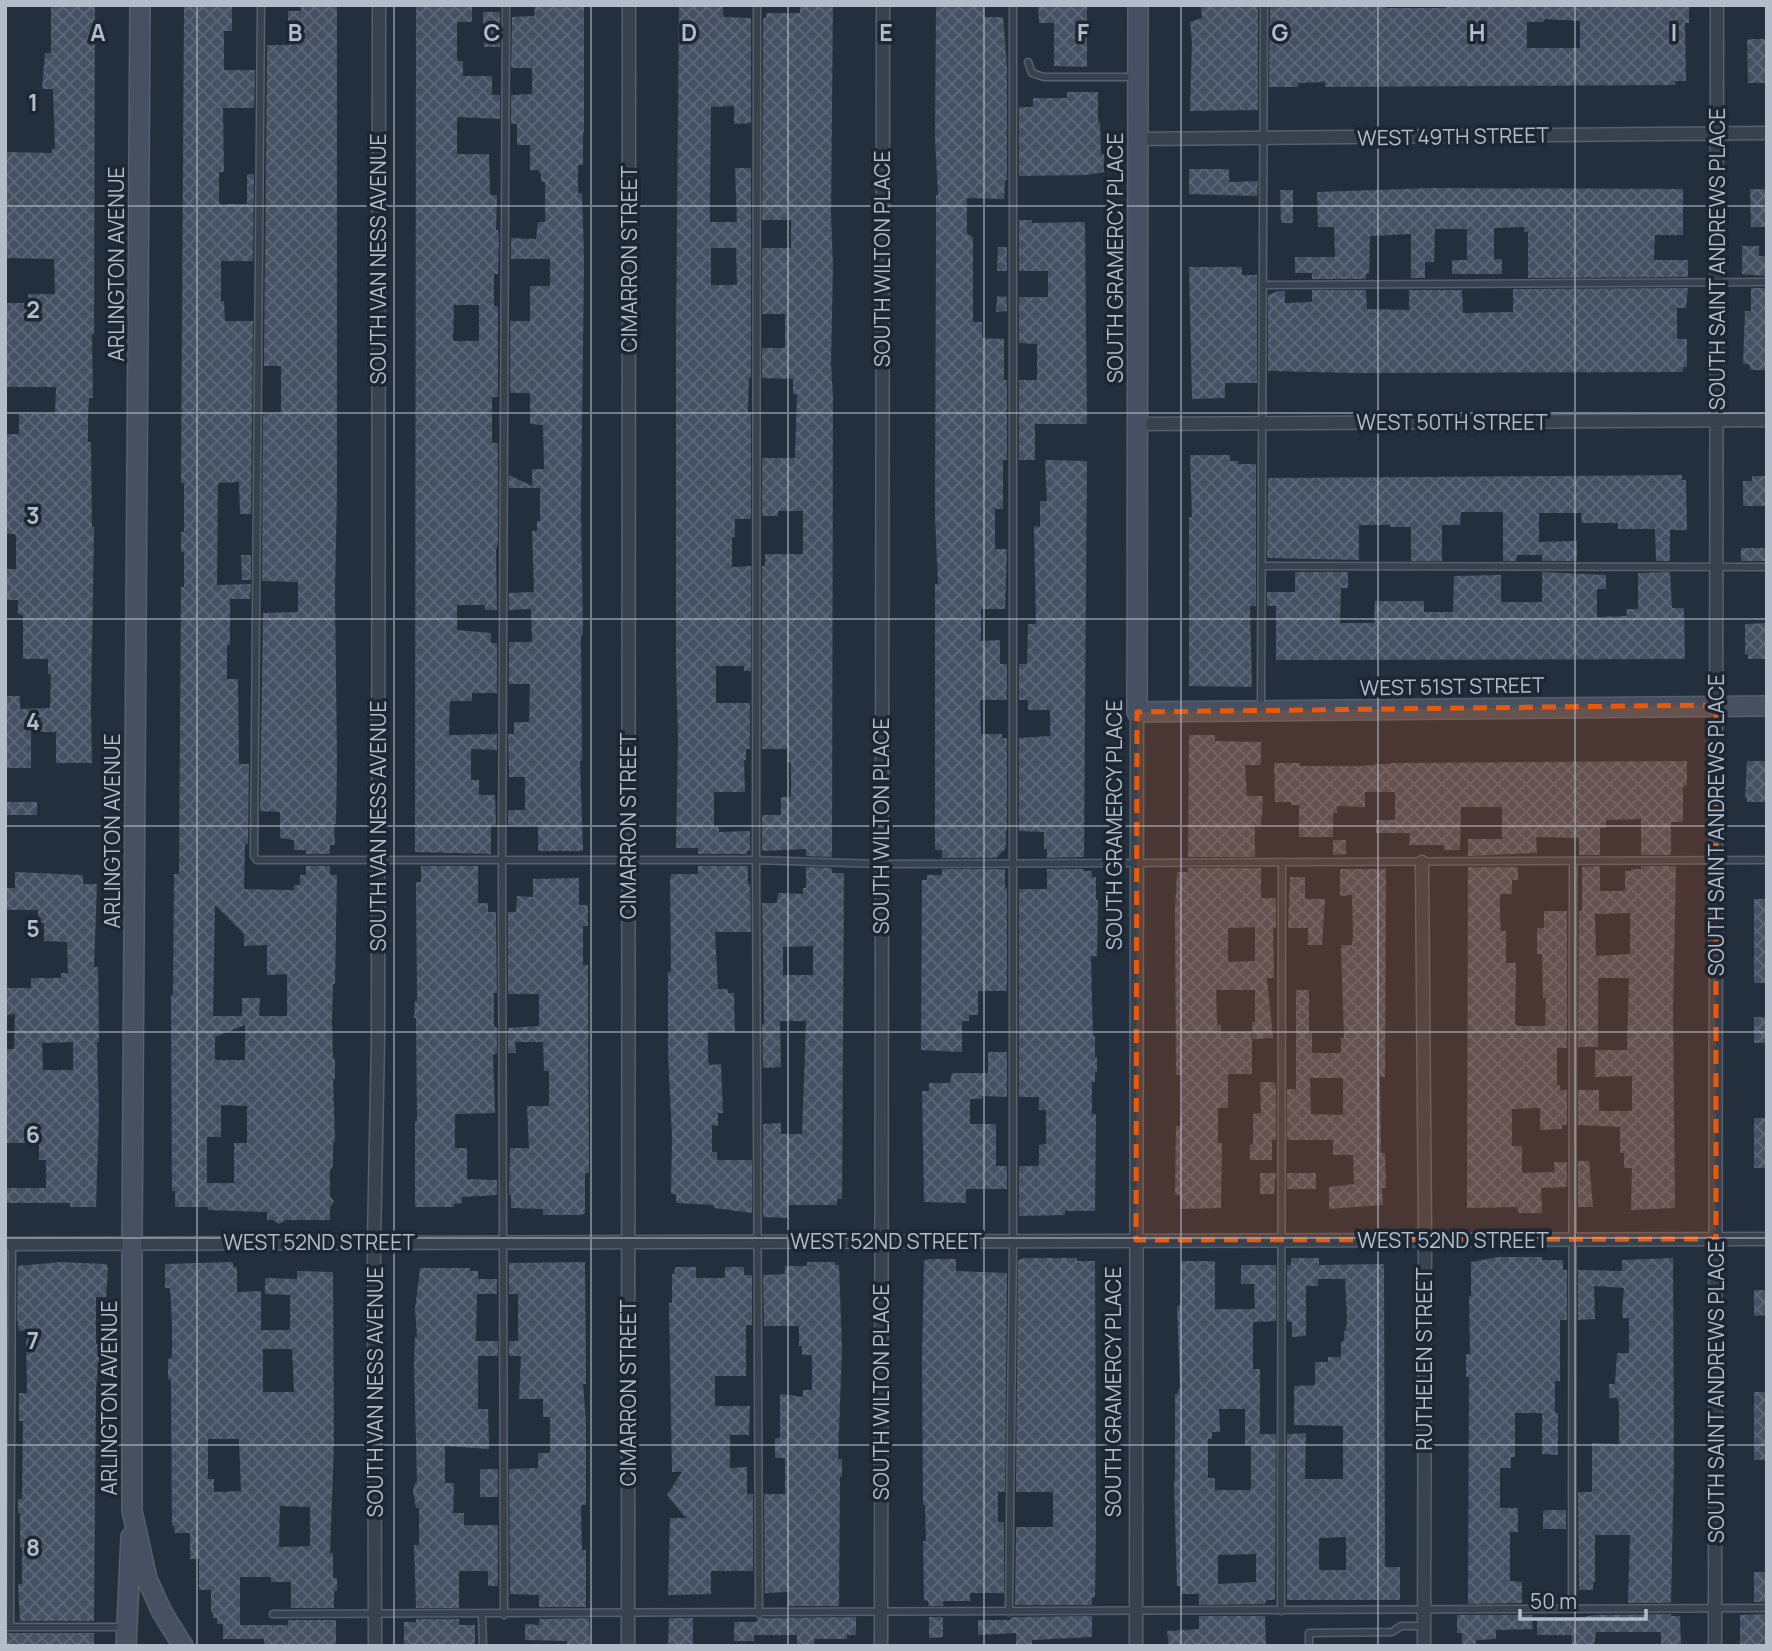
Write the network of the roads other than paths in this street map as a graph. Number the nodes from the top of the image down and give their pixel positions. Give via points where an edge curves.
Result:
1 (140, 5) edge
2 (261, 5) edge
3 (379, 5) edge
4 (506, 5) edge
5 (629, 5) edge
6 (757, 5) edge
7 (883, 5) edge
8 (1013, 5) edge
9 (1139, 5) edge
10 (1264, 5) edge
11 (1717, 5) edge
12 (1028, 62) dead end
13 (1138, 77) junction
14 (1767, 133) edge
15 (1717, 134) junction
16 (1264, 138) junction
17 (1138, 139) junction
18 (1717, 282) junction
19 (1767, 282) edge
20 (1264, 285) junction
21 (1767, 420) edge
22 (1717, 421) junction
23 (1264, 423) junction
24 (1138, 424) junction
25 (1262, 566) junction
26 (1716, 567) junction
27 (1767, 567) edge
28 (1716, 705) junction
29 (1767, 706) edge
30 (1261, 711) junction
31 (1137, 712) junction
32 (756, 860) junction
33 (1716, 860) junction
34 (1767, 860) edge
35 (628, 861) junction
36 (1573, 861) junction
37 (378, 862) junction
38 (502, 862) junction
39 (1137, 862) junction
40 (1282, 862) junction
41 (1422, 862) junction
42 (1012, 863) junction
43 (881, 864) junction
44 (1716, 1239) junction
45 (1767, 1239) edge
46 (1136, 1240) junction
47 (1425, 1240) junction
48 (1573, 1240) junction
49 (881, 1241) junction
50 (1013, 1241) junction
51 (1283, 1241) junction
52 (374, 1242) junction
53 (504, 1242) junction
54 (628, 1242) junction
55 (758, 1242) junction
56 (132, 1243) junction
57 (9, 1244) edge
58 (132, 1511) junction
59 (1767, 1608) edge
60 (1572, 1609) junction
61 (1716, 1609) junction
62 (1423, 1610) junction
63 (881, 1611) junction
64 (1281, 1611) junction
65 (1010, 1612) junction
66 (1136, 1612) junction
67 (273, 1614) dead end
68 (375, 1614) junction
69 (628, 1614) junction
70 (759, 1614) junction
71 (482, 1615) junction
72 (504, 1615) junction
73 (1423, 1626) junction
74 (7, 1627) edge
75 (126, 1636) edge
76 (183, 1646) edge
77 (375, 1646) edge
78 (482, 1646) edge
79 (628, 1646) edge
80 (881, 1646) edge
81 (1136, 1646) edge
82 (1308, 1646) edge
83 (1423, 1646) edge
84 (1715, 1646) edge

1 - 56 main road, ARLINGTON AVENUE
2 - 37 lane via 254,856 260,862
3 - 37 street, SOUTH VAN NESS AVENUE
4 - 38 lane
5 - 35 street, CIMARRON STREET
6 - 32 lane
7 - 43 street, SOUTH WILTON PLACE
8 - 42 lane
9 - 13 main road, SOUTH GRAMERCY PLACE
10 - 16 lane
11 - 15 street, SOUTH SAINT ANDREWS PLACE
12 - 13 lane via 1032,73 1044,77
13 - 17 main road, SOUTH GRAMERCY PLACE
14 - 15 street, WEST 49TH STREET
15 - 16 street, WEST 49TH STREET
15 - 18 street, SOUTH SAINT ANDREWS PLACE
16 - 17 street, WEST 49TH STREET
16 - 20 lane
17 - 24 main road, SOUTH GRAMERCY PLACE
18 - 19 lane
18 - 20 lane
18 - 22 street, SOUTH SAINT ANDREWS PLACE
20 - 23 lane
21 - 22 street, WEST 50TH STREET
22 - 23 street, WEST 50TH STREET
22 - 26 street, SOUTH SAINT ANDREWS PLACE
23 - 24 street, WEST 50TH STREET
23 - 25 lane
24 - 31 main road, SOUTH GRAMERCY PLACE
25 - 26 lane
25 - 30 lane
26 - 27 lane
26 - 28 street, SOUTH SAINT ANDREWS PLACE
28 - 29 main road, WEST 51ST STREET
28 - 30 main road, WEST 51ST STREET
28 - 33 street, SOUTH SAINT ANDREWS PLACE
30 - 31 main road, WEST 51ST STREET
31 - 39 street, SOUTH GRAMERCY PLACE
32 - 35 lane
32 - 43 lane
32 - 55 lane
33 - 34 lane
33 - 36 lane
33 - 44 street, SOUTH SAINT ANDREWS PLACE
35 - 38 lane
35 - 54 street, CIMARRON STREET
36 - 41 lane
36 - 48 lane
37 - 38 lane
37 - 52 street, SOUTH VAN NESS AVENUE
38 - 53 lane
39 - 40 lane
39 - 42 lane
39 - 46 street, SOUTH GRAMERCY PLACE
40 - 41 lane
40 - 51 lane
41 - 47 street, RUTHELEN STREET
42 - 43 lane
42 - 50 lane
43 - 49 street, SOUTH WILTON PLACE
44 - 45 street, WEST 52ND STREET
44 - 48 street, WEST 52ND STREET
44 - 61 street, SOUTH SAINT ANDREWS PLACE
46 - 50 street, WEST 52ND STREET
46 - 51 street, WEST 52ND STREET
46 - 66 street, SOUTH GRAMERCY PLACE
47 - 48 street, WEST 52ND STREET
47 - 51 street, WEST 52ND STREET
47 - 62 street, RUTHELEN STREET
48 - 60 lane
49 - 50 street, WEST 52ND STREET
49 - 55 street, WEST 52ND STREET
49 - 63 street, SOUTH WILTON PLACE
50 - 65 lane
51 - 64 lane
52 - 53 street, WEST 52ND STREET
52 - 56 street, WEST 52ND STREET
52 - 68 street, SOUTH VAN NESS AVENUE
53 - 54 street, WEST 52ND STREET
53 - 72 lane
54 - 55 street, WEST 52ND STREET
54 - 69 street, CIMARRON STREET
55 - 70 lane
56 - 57 street, WEST 52ND STREET
56 - 58 main road, ARLINGTON AVENUE
57 - 74 lane
58 - 75 main road
58 - 76 main road, ARLINGTON AVENUE via 147,1579
59 - 61 lane
60 - 61 lane
60 - 62 lane
61 - 84 street, SOUTH SAINT ANDREWS PLACE
62 - 64 lane
62 - 73 street, RUTHELEN STREET
63 - 65 lane
63 - 70 lane
63 - 80 street, SOUTH WILTON PLACE
64 - 66 lane
65 - 66 lane
66 - 81 street, SOUTH GRAMERCY PLACE
67 - 68 lane
68 - 71 lane
68 - 77 street, SOUTH VAN NESS AVENUE
69 - 70 lane
69 - 72 lane
69 - 79 street, CIMARRON STREET
71 - 72 lane
71 - 78 lane
73 - 82 lane via 1401,1626 1392,1632 1309,1633
73 - 83 street, RUTHELEN STREET
74 - 75 lane

